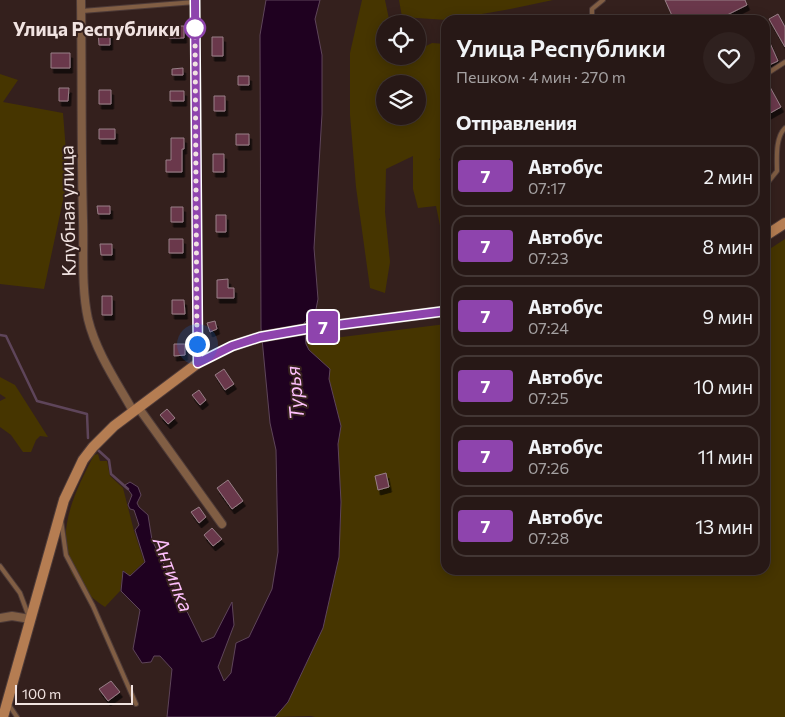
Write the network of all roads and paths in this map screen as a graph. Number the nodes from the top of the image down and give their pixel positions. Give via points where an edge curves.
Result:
1 (82, 0) edge
2 (603, 0) edge
3 (195, 1) edge
4 (82, 11) junction
5 (592, 15) edge
6 (785, 62) edge
7 (770, 72) edge
8 (785, 128) edge
9 (770, 180) edge
10 (785, 223) edge
11 (770, 233) edge
12 (441, 312) edge
13 (198, 363) junction
14 (135, 409) junction
15 (60, 514) junction
16 (222, 524) dead end
17 (0, 566) edge
18 (0, 618) edge
19 (30, 619) junction
20 (136, 704) dead end
21 (4, 710) edge
22 (17, 717) edge

1 - 4 street, Клубная улица
2 - 5 lane via 592,9
3 - 4 lane
3 - 13 street
4 - 14 street, Клубная улица via 82,187 88,318 96,345
6 - 7 lane
8 - 9 lane via 781,132 777,152 777,171
10 - 11 main road
12 - 13 main road via 260,337 232,346
13 - 14 main road
14 - 15 main road via 83,460
14 - 16 street, Клубная улица
15 - 19 main road
15 - 20 lane via 66,555 94,606
17 - 19 lane via 20,593
18 - 19 street
19 - 21 main road
21 - 22 lane

